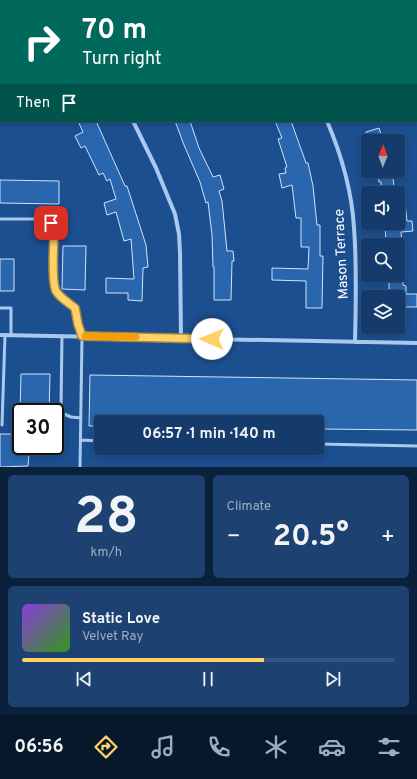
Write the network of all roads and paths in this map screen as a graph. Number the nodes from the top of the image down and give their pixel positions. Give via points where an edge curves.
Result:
1 (133, 122) edge
2 (328, 122) edge
3 (0, 218) edge
4 (0, 308) edge
5 (2, 335) edge
6 (11, 335) junction
7 (62, 336) junction
8 (82, 336) junction
9 (181, 338) junction
10 (355, 342) junction
11 (417, 343) edge
12 (2, 376) edge
13 (81, 418) junction
14 (2, 425) dead end
15 (81, 440) junction
16 (94, 441) edge
17 (324, 444) edge
18 (417, 446) edge
19 (80, 467) edge

1 - 9 street via 175,214 180,253
2 - 10 street, Mason Terrace via 352,206 356,259
3 - 8 lane via 43,219 51,223 54,230 56,290 75,308
4 - 6 lane via 11,308
5 - 6 street
5 - 12 lane
6 - 7 street
7 - 8 street
7 - 13 lane via 61,408 64,414
8 - 9 street
8 - 13 lane
9 - 10 street
10 - 11 street
12 - 14 lane
13 - 15 lane
15 - 16 lane
15 - 19 lane
17 - 18 lane

